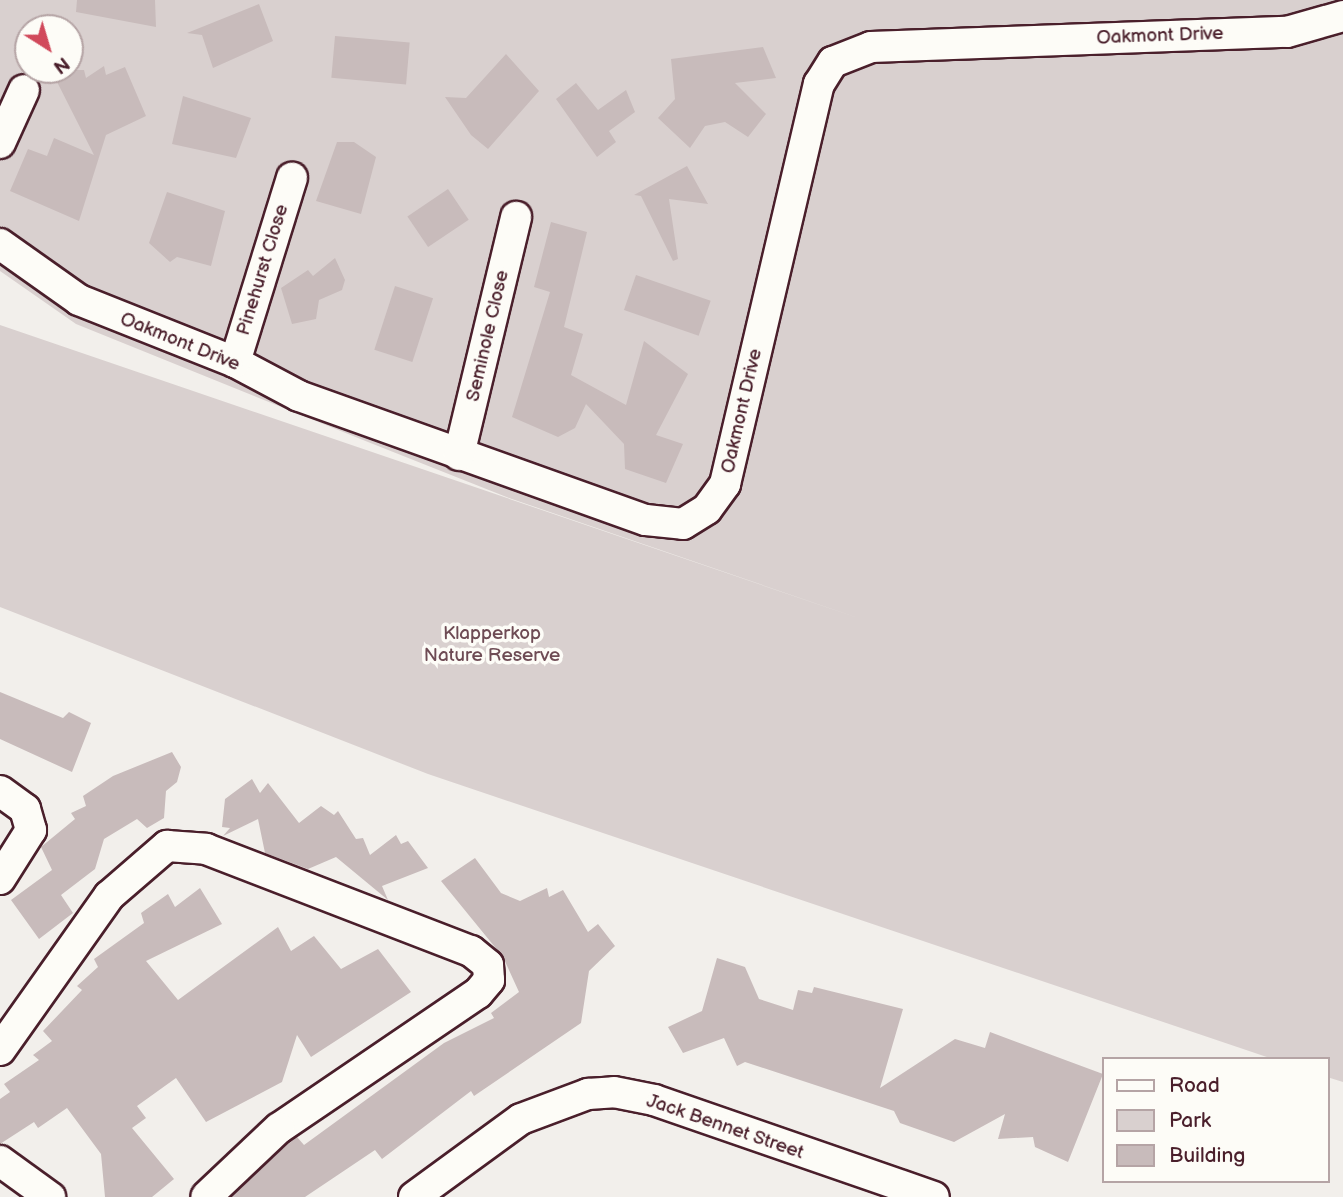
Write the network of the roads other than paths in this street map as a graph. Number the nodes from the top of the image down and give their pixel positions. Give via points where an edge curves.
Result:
1 (1343, 16) edge
2 (24, 90) dead end
3 (0, 143) edge
4 (292, 178) dead end
5 (516, 217) dead end
6 (0, 244) edge
7 (235, 362) junction
8 (459, 455) junction
9 (0, 791) edge
10 (0, 879) edge
11 (0, 1051) edge
12 (0, 1161) edge
13 (41, 1195) edge
14 (206, 1197) edge
15 (414, 1197) edge
16 (934, 1197) edge

1 - 8 street, Oakmont Drive via 1287,32 852,50 833,62 819,85 725,484 712,505 683,524 660,524
2 - 3 street
4 - 7 street, Pinehurst Close
5 - 8 street, Seminole Close
6 - 7 street, Oakmont Drive via 79,300
7 - 8 street, Oakmont Drive via 299,396
9 - 10 street via 25,809 31,830
11 - 14 street via 109,896 167,846 205,849 471,951 488,965 489,980 478,993 279,1128
12 - 13 street
15 - 16 street, Jack Bennet Street via 521,1119 588,1094 614,1092 654,1100

